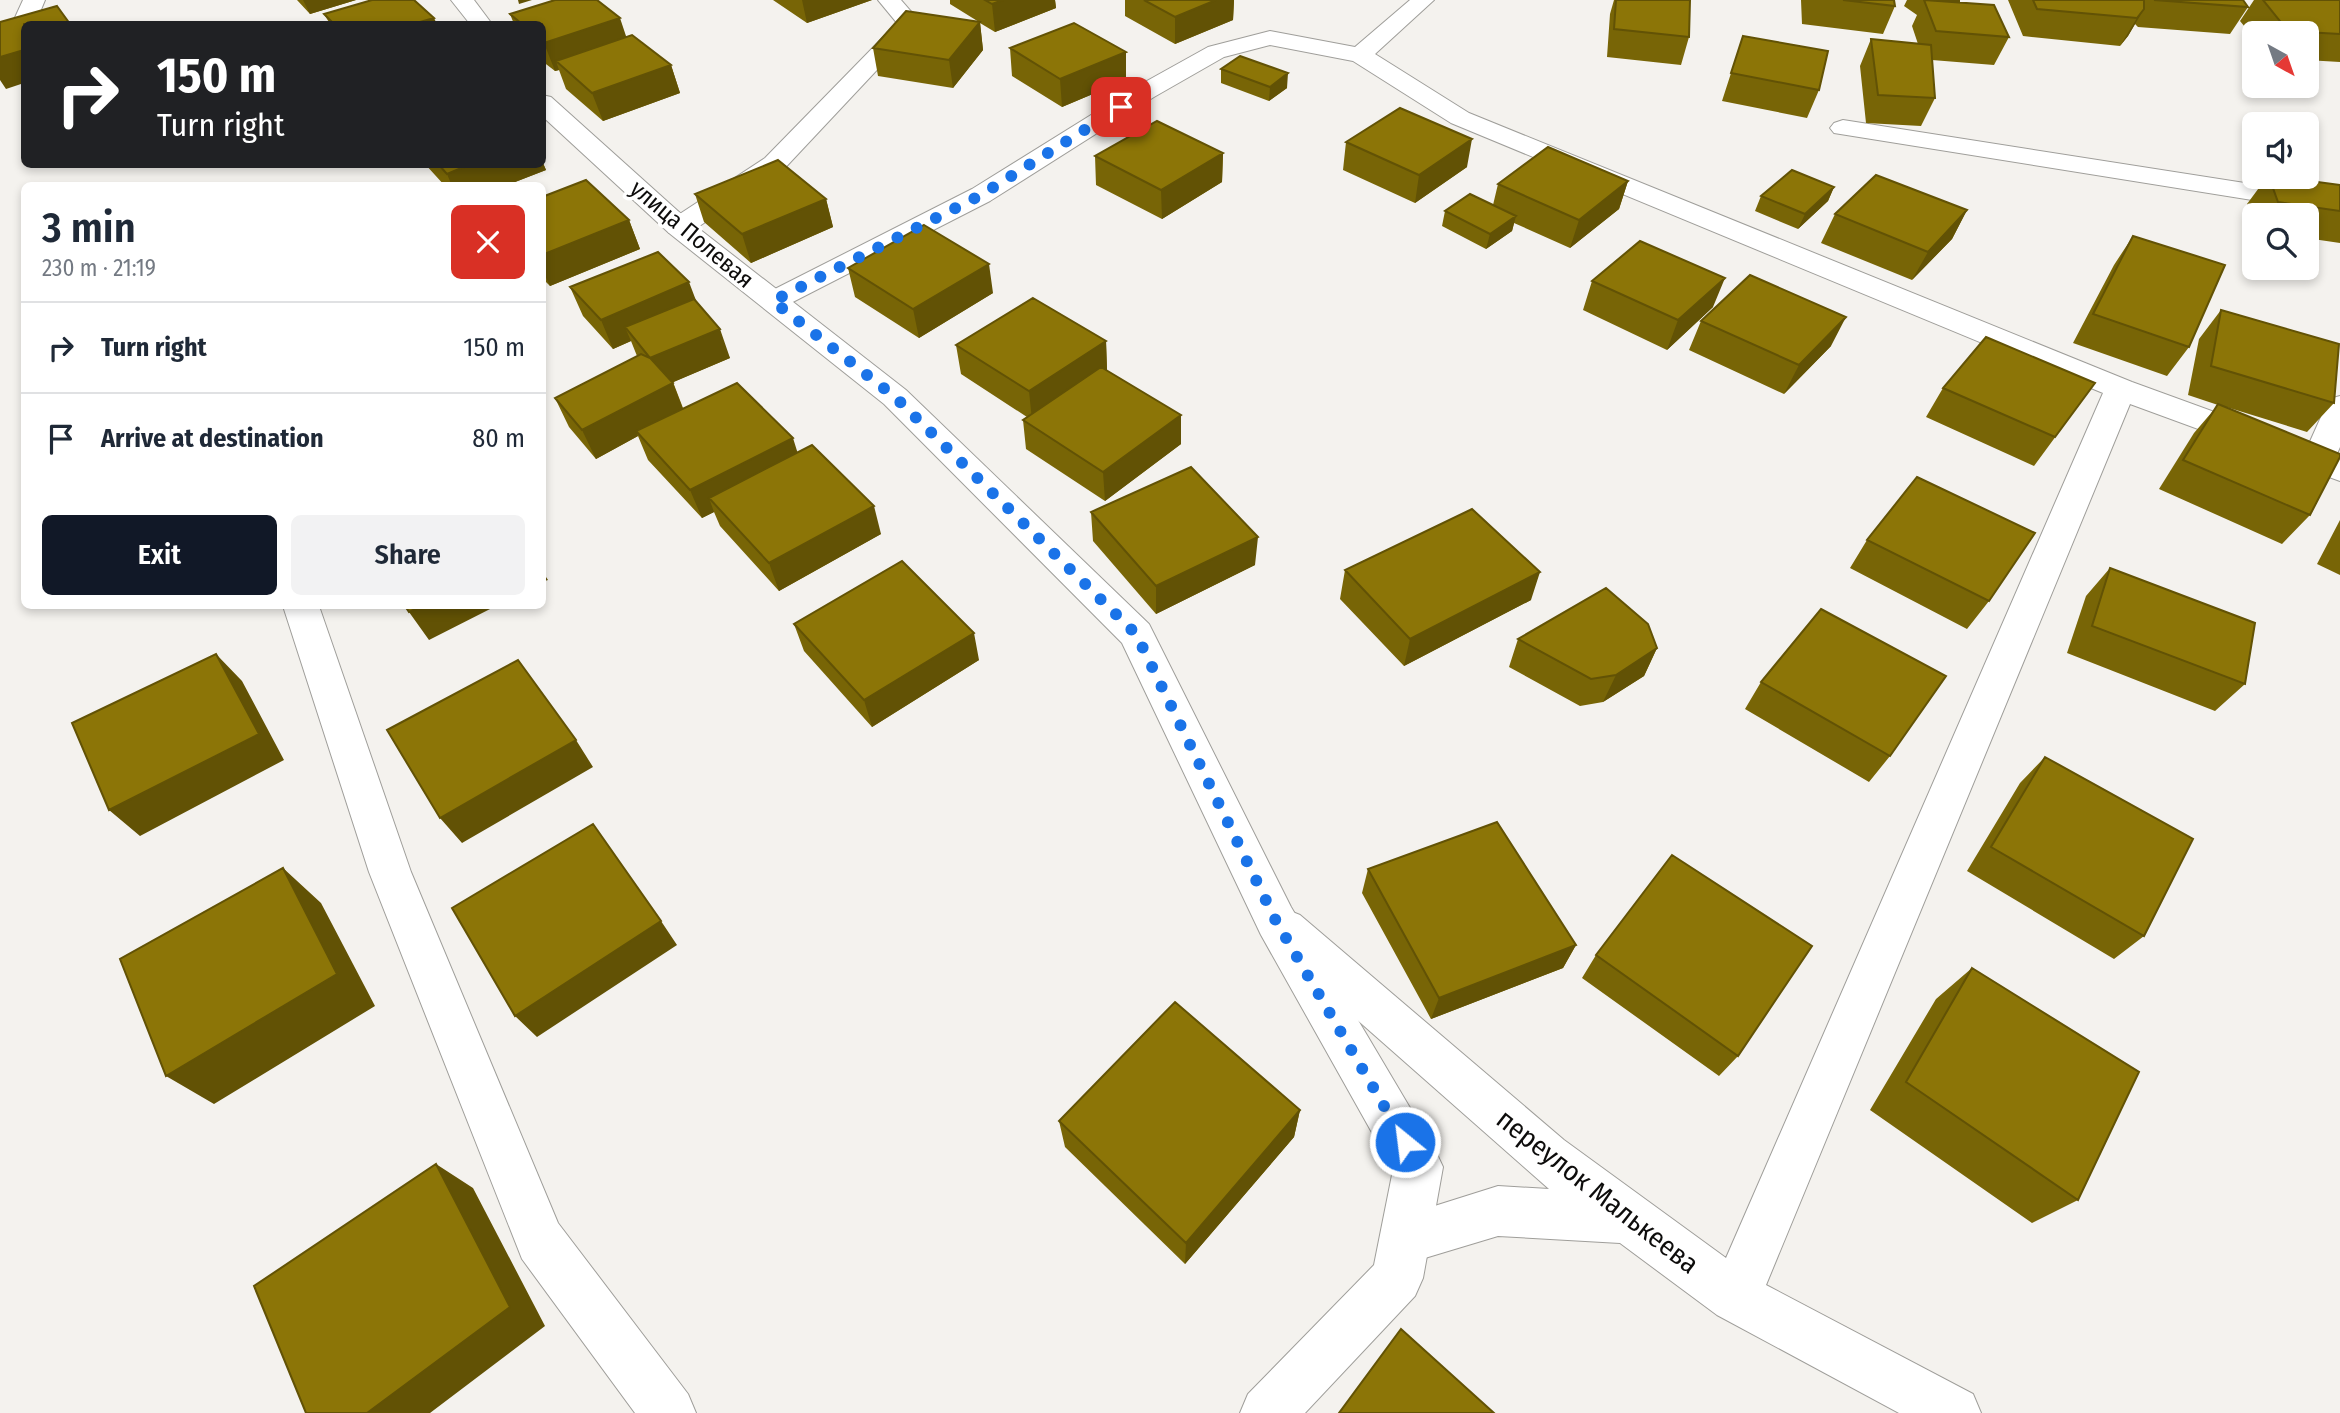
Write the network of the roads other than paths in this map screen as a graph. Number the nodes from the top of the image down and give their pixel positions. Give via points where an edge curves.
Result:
1 (34, 0) edge
2 (462, 0) edge
3 (890, 0) edge
4 (1423, 0) edge
5 (25, 21) edge
6 (479, 21) edge
7 (21, 30) edge
8 (19, 35) edge
9 (1360, 55) junction
10 (546, 106) edge
11 (1843, 128) dead end
12 (2340, 206) edge
13 (679, 227) junction
14 (773, 301) junction
15 (2121, 389) junction
16 (2340, 406) edge
17 (2329, 466) edge
18 (302, 609) edge
19 (1276, 921) junction
20 (1629, 1218) junction
21 (1405, 1238) junction
22 (1735, 1297) junction
23 (669, 1413) edge
24 (1267, 1413) edge
25 (1954, 1413) edge

1 - 5 street
2 - 6 street
3 - 13 street via 910,23 774,164
4 - 9 street
7 - 8 street
9 - 14 street via 1270,38 1216,52 981,195
9 - 15 street via 1460,118
10 - 13 street, улица Полевая
11 - 12 street
13 - 14 street, улица Полевая
14 - 19 street, улица Полевая via 895,397 1136,634
15 - 17 street
15 - 22 street
16 - 17 street
18 - 23 street via 390,872 540,1241
19 - 20 street, переулок Малькеева via 1547,1157
19 - 21 street, улица Полевая via 1418,1167
20 - 21 street via 1498,1211
20 - 22 street, переулок Малькеева
21 - 24 street, улица Полевая via 1397,1278
22 - 25 street, переулок Малькеева

